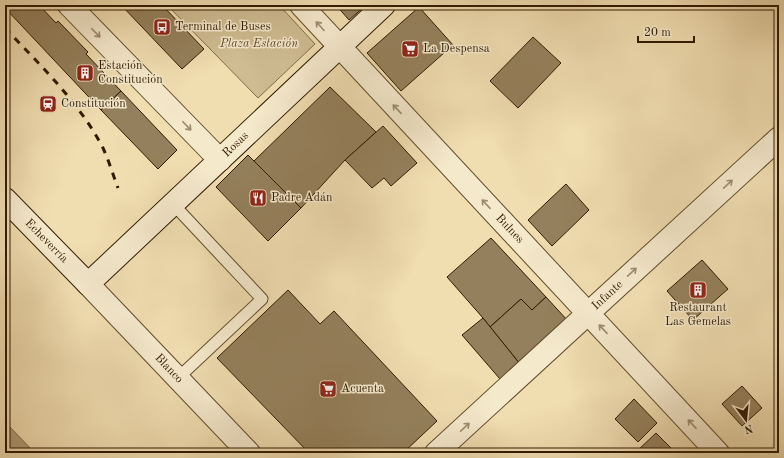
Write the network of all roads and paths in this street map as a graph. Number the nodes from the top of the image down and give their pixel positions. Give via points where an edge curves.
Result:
1 (69, 5) edge
2 (301, 5) edge
3 (384, 5) edge
4 (340, 47) junction
5 (779, 138) edge
6 (220, 160) junction
7 (5, 199) edge
8 (173, 204) junction
9 (88, 284) junction
10 (588, 313) junction
11 (178, 378) junction
12 (249, 453) edge
13 (436, 453) edge
14 (718, 453) edge

1 -> 6 street
4 -> 2 street, Bulnes
3 - 4 street, Rosas
4 - 6 street, Rosas
10 -> 4 street, Bulnes
10 -> 5 street, Infante
6 - 8 street, Rosas
7 - 9 street, Echeverría
8 - 9 street, Rosas
8 - 11 lane via 262,299
9 - 11 street, Blanco
13 -> 10 street, Infante
14 -> 10 street, Bulnes
11 - 12 street, Blanco

